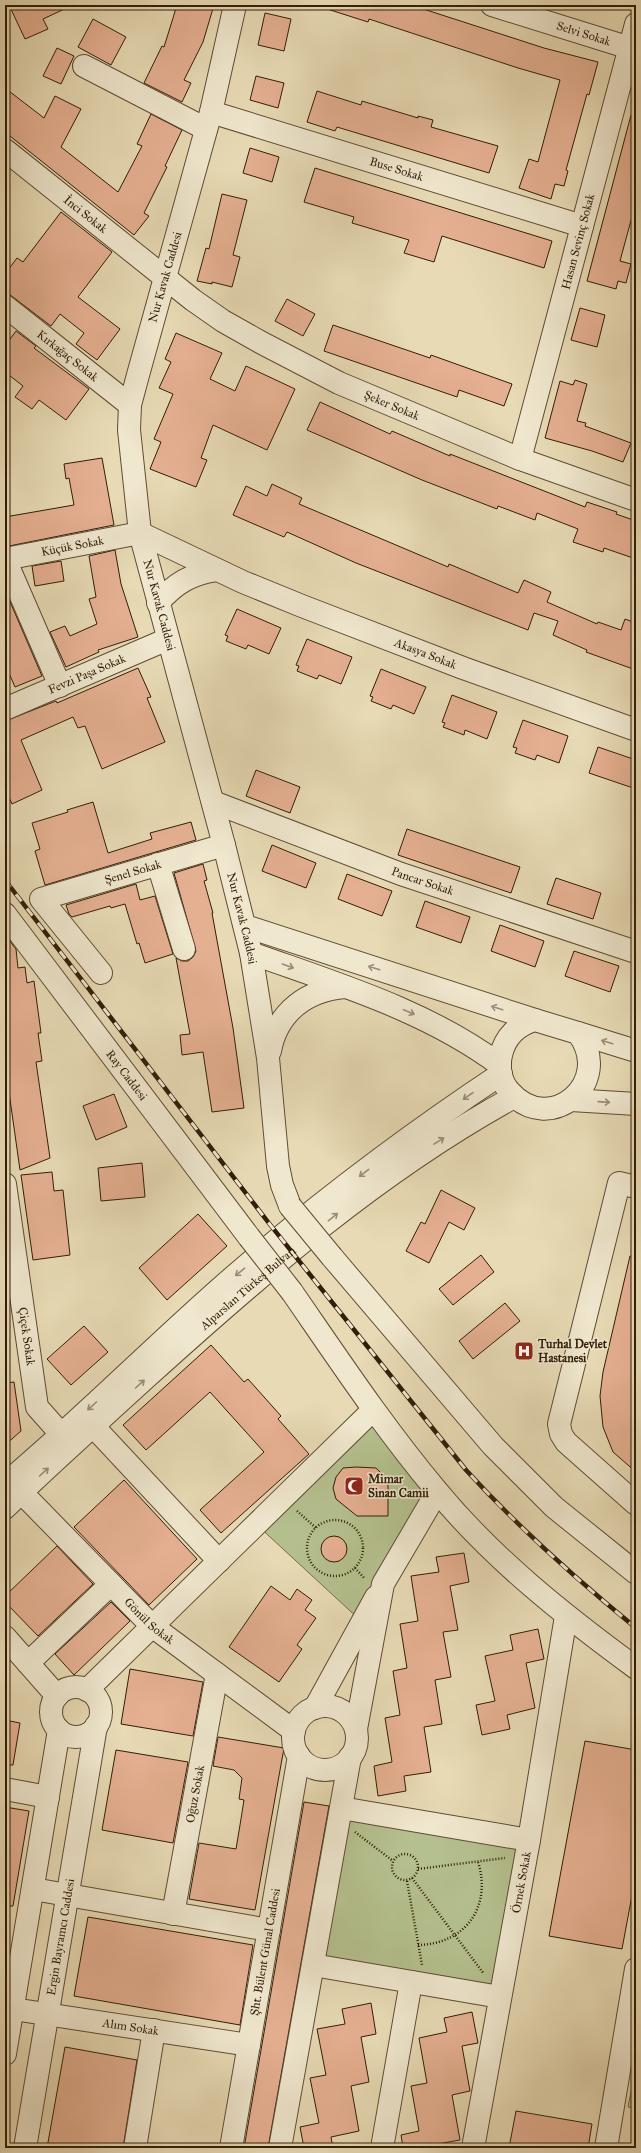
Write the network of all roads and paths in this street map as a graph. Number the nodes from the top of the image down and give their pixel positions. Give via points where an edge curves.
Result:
1 (235, 5) edge
2 (492, 5) edge
3 (636, 24) edge
4 (630, 48) junction
5 (84, 66) dead end
6 (208, 121) junction
7 (5, 150) edge
8 (582, 226) junction
9 (165, 278) junction
10 (7, 311) edge
11 (130, 405) junction
12 (520, 459) junction
13 (636, 500) edge
14 (140, 533) junction
15 (5, 559) edge
16 (217, 570) junction
17 (158, 603) junction
18 (168, 639) junction
19 (60, 686) junction
20 (5, 709) edge
21 (636, 730) edge
22 (213, 802) junction
23 (224, 845) junction
24 (158, 864) junction
25 (5, 915) edge
26 (245, 926) junction
27 (184, 949) dead end
28 (636, 952) edge
29 (251, 953) junction
30 (101, 973) dead end
31 (347, 987) junction
32 (534, 1020) junction
33 (578, 1033) junction
34 (636, 1051) edge
35 (268, 1058) junction
36 (500, 1070) junction
37 (514, 1097) junction
38 (571, 1100) junction
39 (636, 1104) edge
40 (5, 1184) edge
41 (636, 1187) edge
42 (312, 1234) junction
43 (9, 1240) edge
44 (373, 1410) junction
45 (93, 1426) junction
46 (61, 1434) junction
47 (13, 1488) edge
48 (437, 1492) junction
49 (284, 1497) junction
50 (636, 1504) edge
51 (5, 1508) edge
52 (316, 1528) junction
53 (218, 1561) junction
54 (636, 1573) edge
55 (110, 1584) junction
56 (383, 1584) junction
57 (566, 1616) junction
58 (152, 1626) junction
59 (5, 1637) edge
60 (28, 1663) junction
61 (636, 1668) edge
62 (217, 1674) junction
63 (87, 1690) junction
64 (57, 1696) junction
65 (315, 1708) junction
66 (96, 1726) junction
67 (356, 1729) junction
68 (59, 1730) junction
69 (294, 1731) junction
70 (299, 1756) junction
71 (350, 1757) junction
72 (5, 1789) edge
73 (48, 1797) junction
74 (340, 1814) junction
75 (527, 1848) junction
76 (393, 1861) junction
77 (478, 1862) junction
78 (418, 1869) junction
79 (412, 1878) junction
80 (407, 1881) junction
81 (33, 1889) junction
82 (68, 1895) junction
83 (173, 1914) junction
84 (269, 1930) junction
85 (455, 1935) junction
86 (418, 1945) junction
87 (313, 1965) junction
88 (636, 1969) edge
89 (418, 1983) junction
90 (500, 1996) junction
91 (13, 2009) junction
92 (48, 2014) junction
93 (154, 2030) junction
94 (249, 2045) junction
95 (5, 2054) edge
96 (25, 2148) edge
97 (135, 2148) edge
98 (231, 2148) edge
99 (280, 2148) edge
100 (382, 2148) edge
101 (473, 2148) edge
102 (606, 2148) edge

1 - 6 street, Nur Kavak Caddesi
2 - 4 street, Selvi Sokak
3 - 4 street, Hasan Sevinç Sokak
4 - 8 street, Hasan Sevinç Sokak
5 - 6 street, Buse Sokak
6 - 8 street, Buse Sokak
6 - 9 street, Nur Kavak Caddesi
7 - 9 street, İnci Sokak
8 - 12 street, Hasan Sevinç Sokak
9 - 11 street, Nur Kavak Caddesi
9 - 12 street, Şeker Sokak via 223,321 298,364
10 - 11 street, Kırkağaç Sokak
11 - 14 street, Nur Kavak Caddesi via 129,430
12 - 13 street, Şeker Sokak
14 - 15 street, Küçük Sokak
14 - 16 street, Akasya Sokak
14 - 17 street, Nur Kavak Caddesi
15 - 19 street
16 - 17 street via 184,580 165,594
16 - 21 street, Akasya Sokak via 380,637
17 - 18 street, Nur Kavak Caddesi
18 - 19 street, Fevzi Paşa Sokak
18 - 22 street, Nur Kavak Caddesi
19 - 20 street, Fevzi Paşa Sokak
22 - 23 street, Nur Kavak Caddesi
22 - 28 street, Pancar Sokak via 401,874
23 - 24 street, Şenel Sokak
23 - 26 street, Nur Kavak Caddesi
24 - 27 street
24 - 30 street, Şenel Sokak via 41,899
25 - 44 street, Ray Caddesi, bridge via 292,1292
26 - 29 street, Nur Kavak Caddesi
32 -> 26 street
29 -> 31 street
29 - 35 street, Nur Kavak Caddesi
31 - 35 street via 330,988 299,1001 278,1027 271,1042
31 -> 36 street via 430,1022 476,1048
32 - 33 street
32 - 36 street via 520,1026 509,1036 502,1050
34 -> 33 street
33 - 38 street via 589,1056 589,1072 583,1088
35 - 42 street, Nur Kavak Caddesi, bridge via 282,1185 290,1206
36 - 37 street via 506,1086
36 -> 46 street, Alparslan Türkeş Bulvarı via 333,1196 226,1284
37 - 38 street via 529,1106 546,1109
42 -> 37 street, Alparslan Türkeş Bulvarı via 425,1150
38 -> 39 street
40 - 43 street, Çiçek Sokak
41 - 50 street via 619,1183 559,1424 566,1442
45 -> 42 street, Alparslan Türkeş Bulvarı via 236,1296
42 - 54 street, Nur Kavak Caddesi, bridge via 513,1467 554,1507
43 - 46 street, Çiçek Sokak via 37,1407
44 - 48 street, Ray Caddesi
44 - 49 street
47 -> 45 street, Alparslan Türkeş Bulvarı
45 - 53 street
46 - 47 street, Alparslan Türkeş Bulvarı
47 - 51 street, Alparslan Türkeş Bulvarı
47 - 55 street, Gönül Sokak
48 - 56 street
48 - 57 street, Ray Caddesi via 488,1545
49 - 52 path
49 - 53 street
52 - 52 path via 308,1541 307,1549 316,1569 336,1576 355,1568 362,1549 362,1542 355,1530 344,1522 337,1521
53 - 58 street
55 - 58 street, Gönül Sokak
55 - 60 street
56 - 65 street
56 - 67 street
57 - 61 street, Ray Caddesi
57 - 75 street, Örnek Sokak
58 - 62 street, Gönül Sokak
58 - 63 street
59 - 60 street
60 - 64 street
62 - 69 street, Gönül Sokak
62 - 83 street, Oğuz Sokak
63 - 64 street via 69,1689
63 - 66 street via 94,1695 100,1705 100,1718
64 - 68 street via 52,1713
65 - 67 street via 328,1706 340,1710 350,1718
65 - 69 street via 299,1719
66 - 68 street via 79,1737 69,1736
66 - 82 street, Ergin Bayramcı Caddesi
67 - 71 street via 356,1746
68 - 73 street
69 - 70 street via 294,1744
70 - 71 street via 309,1765 328,1770 340,1766
70 - 84 street, Şht. Bülent Günal Caddesi
71 - 74 street
72 - 73 street
73 - 81 street
74 - 75 street
74 - 76 path
74 - 87 street
75 - 77 path
75 - 90 street, Örnek Sokak
76 - 78 path via 399,1855 411,1855 417,1861
76 - 80 path via 395,1877
77 - 78 path
77 - 85 path via 482,1880 481,1898 474,1915
78 - 79 path
79 - 80 path
79 - 85 path
80 - 86 path
81 - 82 street
81 - 91 street
82 - 83 street
82 - 92 street, Ergin Bayramcı Caddesi
83 - 84 street
84 - 94 street, Şht. Bülent Günal Caddesi
85 - 86 path via 438,1943
85 - 90 path
86 - 89 path
87 - 89 street
87 - 99 street
88 - 102 street
89 - 90 street
89 - 100 street
90 - 101 street, Örnek Sokak
91 - 92 street, Alım Sokak
91 - 95 street
92 - 93 street, Alım Sokak
92 - 96 street, Ergin Bayramcı Caddesi
93 - 94 street, Alım Sokak
93 - 97 street
94 - 98 street, Şht. Bülent Günal Caddesi

